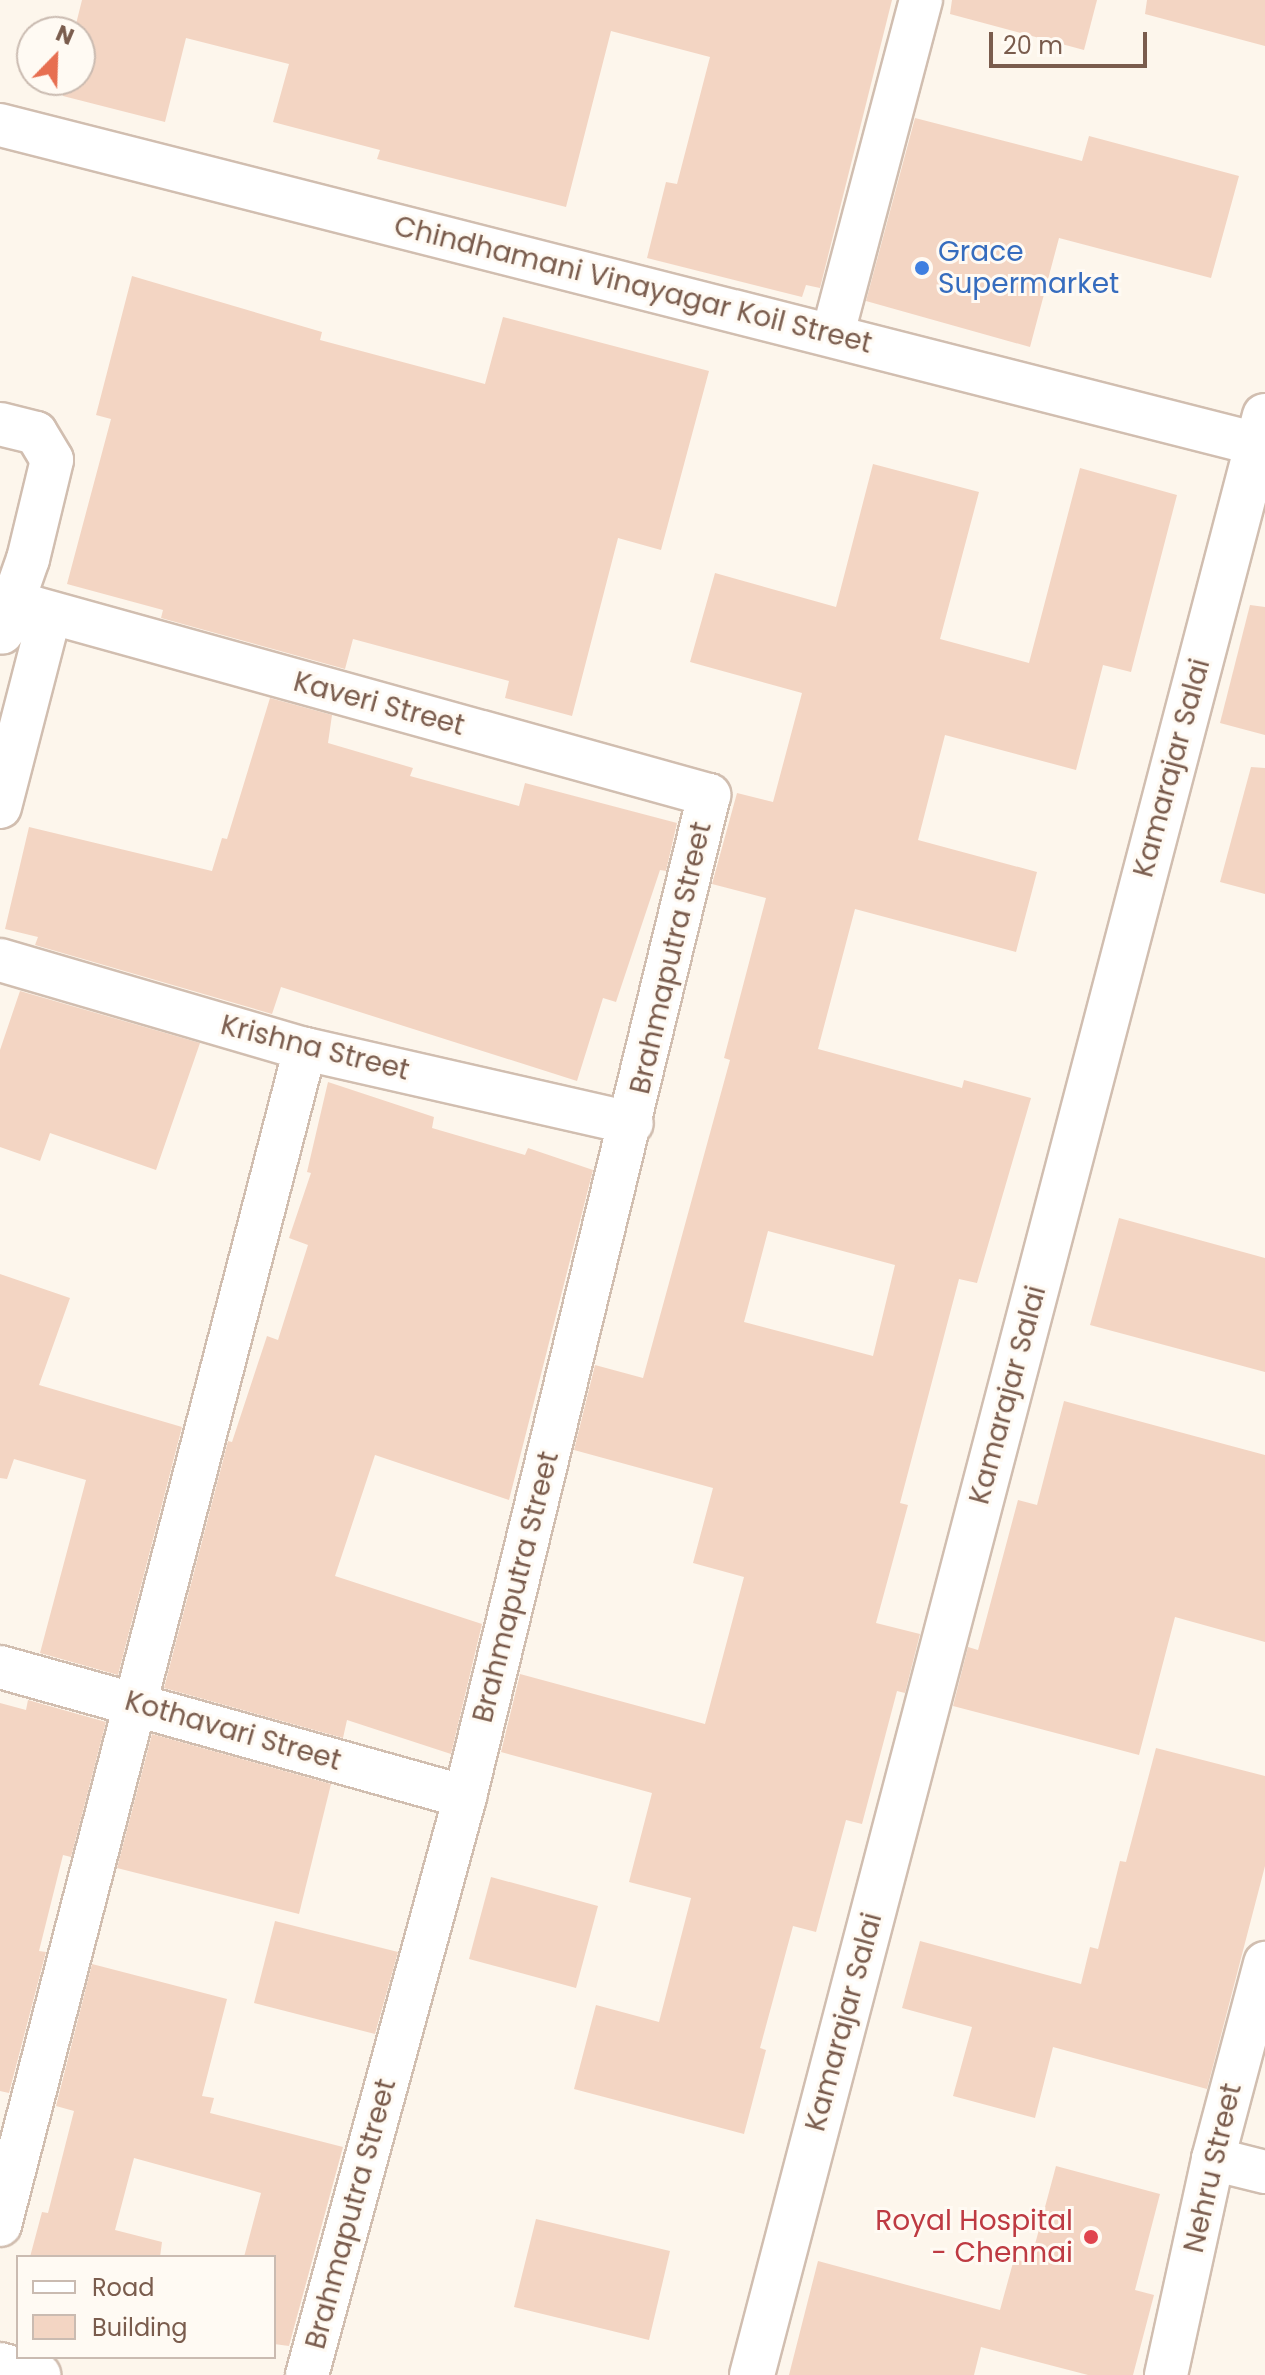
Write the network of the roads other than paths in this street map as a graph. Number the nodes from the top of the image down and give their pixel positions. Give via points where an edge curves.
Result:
1 (921, 0) edge
2 (0, 125) edge
3 (833, 333) junction
4 (0, 424) edge
5 (1262, 435) edge
6 (50, 613) junction
7 (1, 632) edge
8 (709, 795) joint
9 (0, 807) edge
10 (0, 960) edge
11 (305, 1049) junction
12 (632, 1123) junction
13 (0, 1667) edge
14 (132, 1702) junction
15 (465, 1797) junction
16 (1265, 1963) edge
17 (1213, 2159) junction
18 (1265, 2172) edge
19 (0, 2225) edge
20 (0, 2364) edge
21 (39, 2375) edge
22 (307, 2375) edge
23 (752, 2375) edge
24 (1166, 2375) edge

1 - 3 street
2 - 3 street, Chindhamani Vinayagar Koil Street via 152,168
3 - 5 street, Chindhamani Vinayagar Koil Street
4 - 7 street via 36,433 52,460 28,559
5 - 23 street, Kamarajar Salai
6 - 7 street via 31,607
6 - 8 street, Kaveri Street
6 - 9 street
8 - 12 street, Brahmaputra Street
10 - 11 street, Krishna Street
11 - 12 street, Krishna Street
11 - 14 street
12 - 15 street, Brahmaputra Street
13 - 14 street, Kothavari Street
14 - 15 street, Kothavari Street
14 - 19 street
15 - 22 street, Brahmaputra Street
16 - 17 street, Nehru Street
17 - 18 street
17 - 24 street, Nehru Street
20 - 21 street

